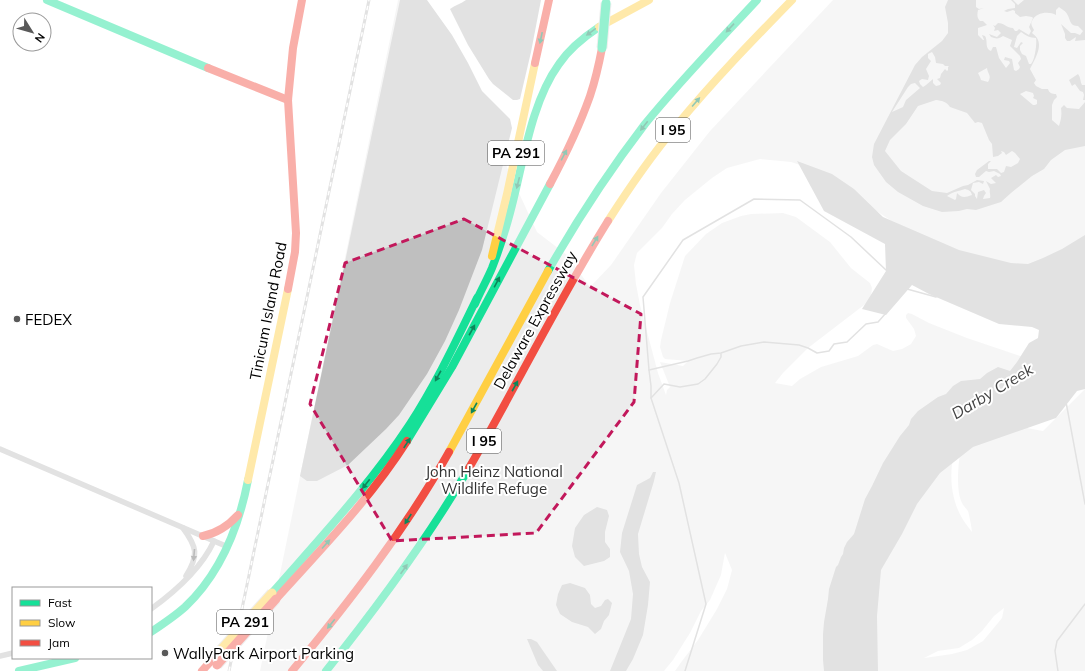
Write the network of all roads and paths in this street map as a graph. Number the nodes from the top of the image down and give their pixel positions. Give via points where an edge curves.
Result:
1 (47, 0) edge
2 (302, 0) edge
3 (549, 0) edge
4 (649, 0) edge
5 (757, 0) edge
6 (792, 0) edge
7 (606, 2) edge
8 (288, 100) junction
9 (475, 304) junction
10 (0, 450) edge
11 (241, 512) junction
12 (182, 527) junction
13 (203, 536) junction
14 (214, 541) junction
15 (228, 547) junction
16 (182, 583) junction
17 (152, 608) edge
18 (152, 631) edge
19 (12, 653) edge
20 (0, 656) edge
21 (71, 659) edge
22 (214, 668) edge
23 (19, 671) edge
24 (202, 671) edge
25 (292, 671) edge
26 (326, 671) edge

1 - 8 main road
2 - 8 main road, Tinicum Island Road via 293,48
3 -> 9 main road, PA 291 via 498,233
4 -> 9 main road via 587,35 568,52 551,75 536,108 505,231 488,278
5 -> 25 main road, Delaware Expressway / I 95 via 684,78 609,173 547,275 459,436 415,507 356,592
26 -> 6 main road, Delaware Expressway / I 95 via 394,583 445,507 597,238 621,201 686,114
22 -> 7 main road, PA 291, bridge via 359,506 403,448 435,399 573,138 596,78 602,48
8 - 11 main road, Tinicum Island Road via 296,223 295,252
9 -> 24 main road, PA 291, bridge via 442,369 385,459 360,492
10 - 12 street
11 - 13 main road via 225,528
11 - 15 main road, Tinicum Island Road
12 - 13 street
12 -> 16 street via 193,543 195,554 192,566
13 - 14 street
14 - 15 street
14 - 16 street via 198,567
15 - 18 main road, Tinicum Island Road via 215,570 195,596
16 - 17 street
19 - 20 street
21 - 23 main road

